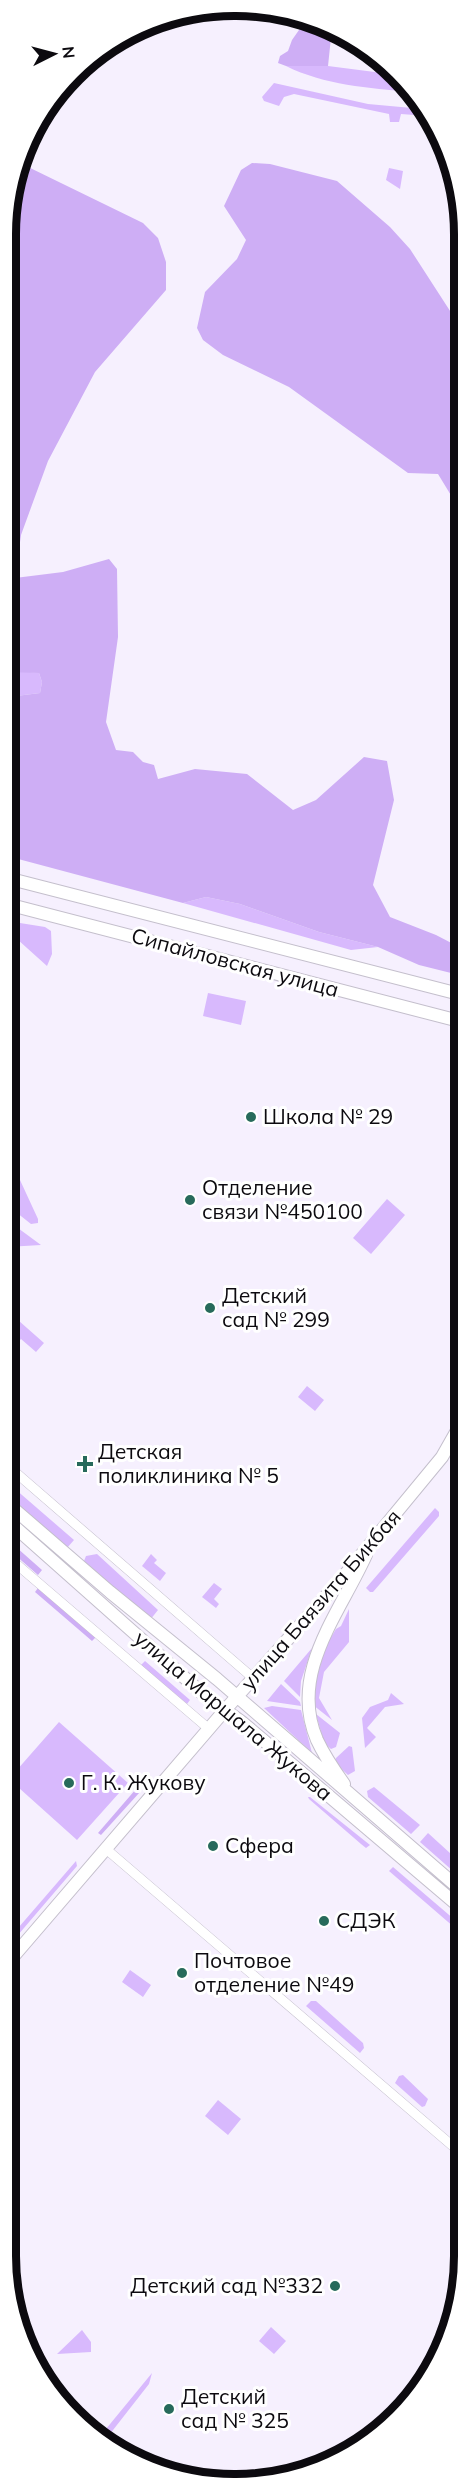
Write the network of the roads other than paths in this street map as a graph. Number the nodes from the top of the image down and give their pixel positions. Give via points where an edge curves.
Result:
1 (16, 880) edge
2 (16, 906) edge
3 (454, 992) edge
4 (454, 1020) edge
5 (454, 1436) edge
6 (16, 1473) edge
7 (16, 1511) edge
8 (16, 1528) edge
9 (374, 1538) junction
10 (16, 1564) edge
11 (253, 1678) junction
12 (237, 1697) junction
13 (225, 1710) junction
14 (209, 1729) junction
15 (351, 1794) junction
16 (106, 1849) junction
17 (454, 1884) edge
18 (454, 1902) edge
19 (16, 1953) edge
20 (454, 2147) edge

1 - 3 main road, Сипайловская улица
2 - 4 main road, Сипайловская улица
5 - 9 main road, улица Баязита Бикбая via 442,1457
6 - 11 street
7 - 12 main road, улица Маршала Жукова
8 - 13 main road, улица Маршала Жукова
9 - 11 main road, улица Баязита Бикбая
9 - 15 main road via 354,1583 327,1627 309,1683 309,1708 317,1739
10 - 14 street
11 - 12 main road, улица Баязита Бикбая
12 - 13 main road, улица Баязита Бикбая
12 - 15 main road, улица Маршала Жукова
13 - 14 main road, улица Баязита Бикбая
13 - 18 main road, улица Маршала Жукова
14 - 16 main road, улица Баязита Бикбая
15 - 17 main road, улица Маршала Жукова
16 - 19 main road, улица Баязита Бикбая
16 - 20 street

